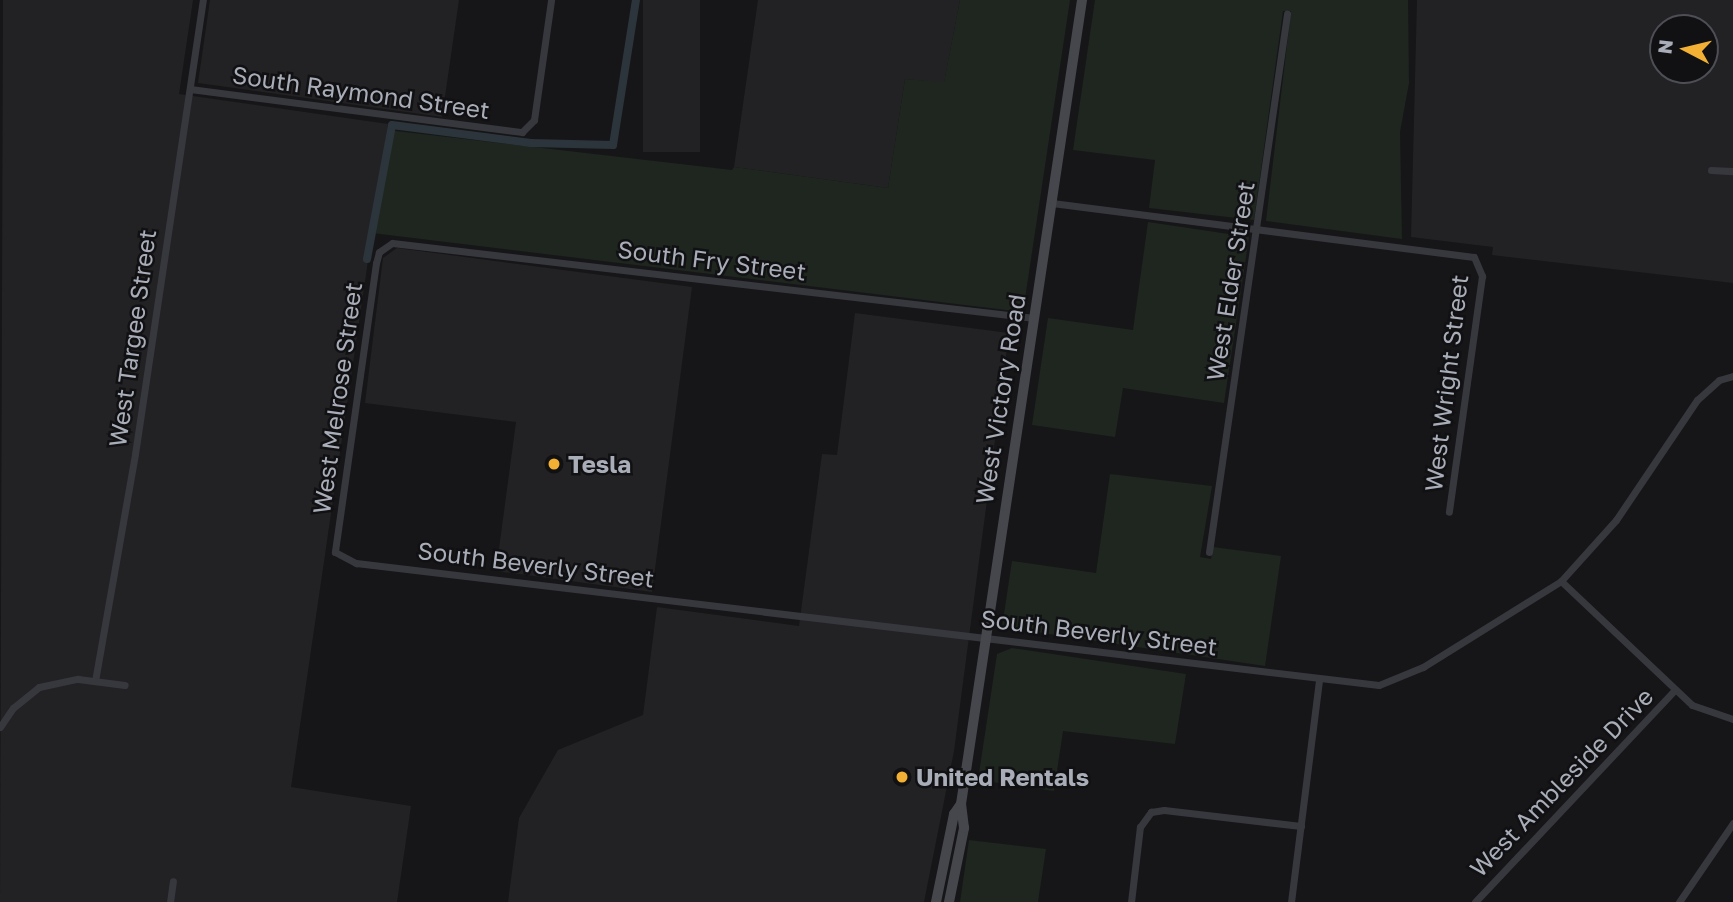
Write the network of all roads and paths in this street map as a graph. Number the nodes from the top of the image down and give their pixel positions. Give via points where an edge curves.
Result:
1 (203, 0) edge
2 (551, 0) edge
3 (1082, 0) edge
4 (1287, 15) dead end
5 (190, 89) junction
6 (1711, 170) dead end
7 (1733, 171) edge
8 (1052, 204) junction
9 (1258, 228) junction
10 (385, 247) joint
11 (1034, 318) junction
12 (1733, 376) edge
13 (1449, 512) dead end
14 (1209, 552) dead end
15 (338, 557) joint
16 (1561, 581) junction
17 (986, 639) junction
18 (1319, 680) junction
19 (95, 681) junction
20 (125, 685) dead end
21 (1675, 690) junction
22 (1733, 719) edge
23 (0, 727) edge
24 (961, 804) junction
25 (1733, 823) edge
26 (1301, 826) junction
27 (949, 841) junction
28 (173, 881) dead end
29 (952, 884) junction
30 (170, 902) edge
31 (936, 902) edge
32 (949, 902) edge
33 (1131, 902) edge
34 (1291, 902) edge
35 (1475, 902) edge
36 (1679, 902) edge

1 - 5 street, West Targee Street
2 - 5 street, South Raymond Street via 534,120 527,130
3 - 8 main road, West Victory Road
4 - 9 street, West Elder Street
5 - 19 street, West Targee Street
6 - 7 street
8 - 9 street
8 - 11 main road, West Victory Road
9 - 13 street, West Wright Street via 1478,260 1482,276
9 - 14 street, West Elder Street
10 - 11 street, South Fry Street via 399,243
10 - 15 street, West Melrose Street via 376,263 334,546
11 - 17 main road, West Victory Road
12 - 16 street, South Beverly Street via 1719,380 1696,400 1616,520
15 - 17 street, South Beverly Street via 356,563
16 - 18 street, South Beverly Street via 1401,679 1379,685
16 - 21 street
17 - 18 street, South Beverly Street
17 - 24 main road, West Victory Road
18 - 26 street
19 - 20 street
19 - 23 street via 78,679 39,687 13,708
21 - 22 street via 1705,712
21 - 35 street, West Ambleside Drive
24 - 27 main road, West Victory Road via 954,814
24 - 29 main road, West Victory Road via 964,828
25 - 36 street
26 - 33 street via 1164,810 1151,813 1140,827
26 - 34 street
27 - 29 main road, West Victory Road via 954,845
27 - 31 main road, West Victory Road
28 - 30 street
29 - 32 main road, West Victory Road

